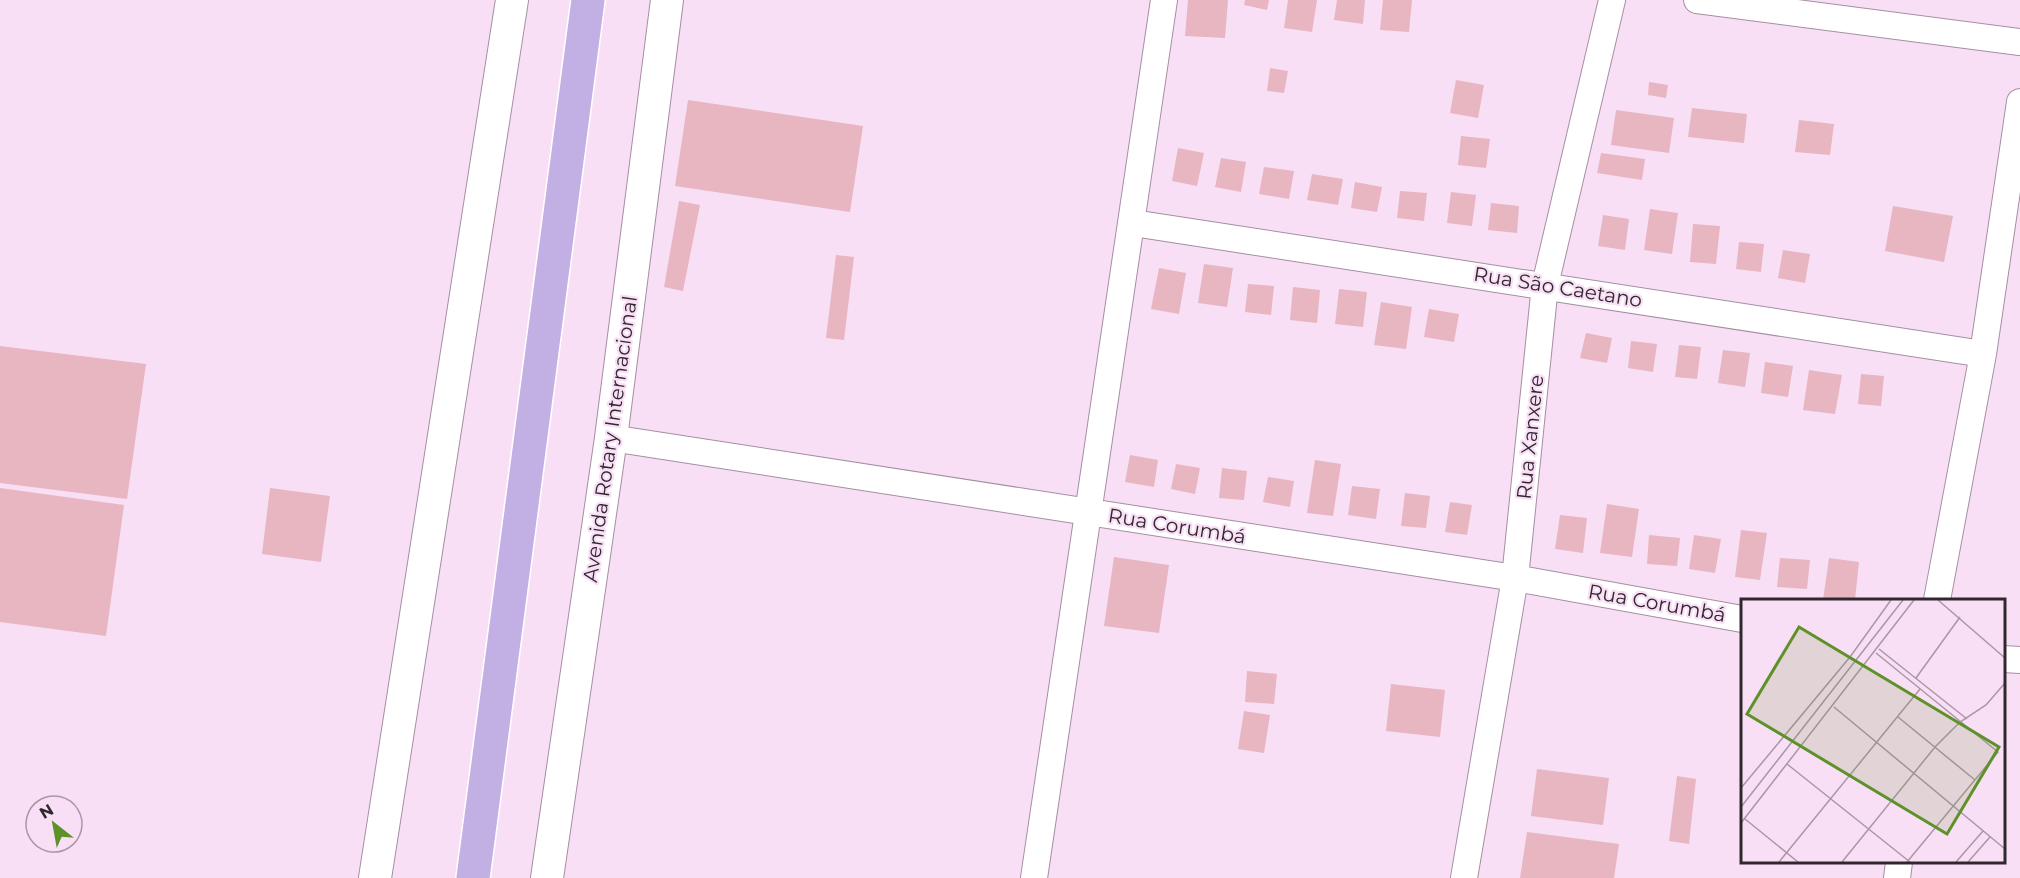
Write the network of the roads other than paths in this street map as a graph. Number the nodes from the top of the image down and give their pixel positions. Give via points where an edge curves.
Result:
1 (512, 0) edge
2 (588, 0) edge
3 (667, 0) edge
4 (1164, 0) edge
5 (1612, 0) edge
6 (1697, 0) edge
7 (2020, 42) edge
8 (2020, 102) edge
9 (1133, 223) junction
10 (1545, 285) junction
11 (1983, 354) junction
12 (611, 438) junction
13 (1087, 512) junction
14 (1515, 578) junction
15 (1937, 599) edge
16 (1741, 619) edge
17 (2005, 659) edge
18 (2020, 660) edge
19 (1899, 863) edge
20 (375, 878) edge
21 (473, 878) edge
22 (547, 878) edge
23 (1035, 878) edge
24 (1464, 878) edge
25 (1897, 878) edge

1 - 20 street
2 - 21 highway
3 - 12 street, Avenida Rotary Internacional
4 - 9 street
5 - 10 street, Rua Xanxere
6 - 7 street
8 - 11 street
9 - 10 street, Rua São Caetano
9 - 13 street
10 - 11 street, Rua São Caetano
10 - 14 street, Rua Xanxere
11 - 15 street
12 - 13 street, Rua Corumbá
12 - 22 street, Avenida Rotary Internacional
13 - 14 street, Rua Corumbá
13 - 23 street
14 - 16 street, Rua Corumbá
14 - 24 street, Rua Xanxere
17 - 18 street
19 - 25 street

